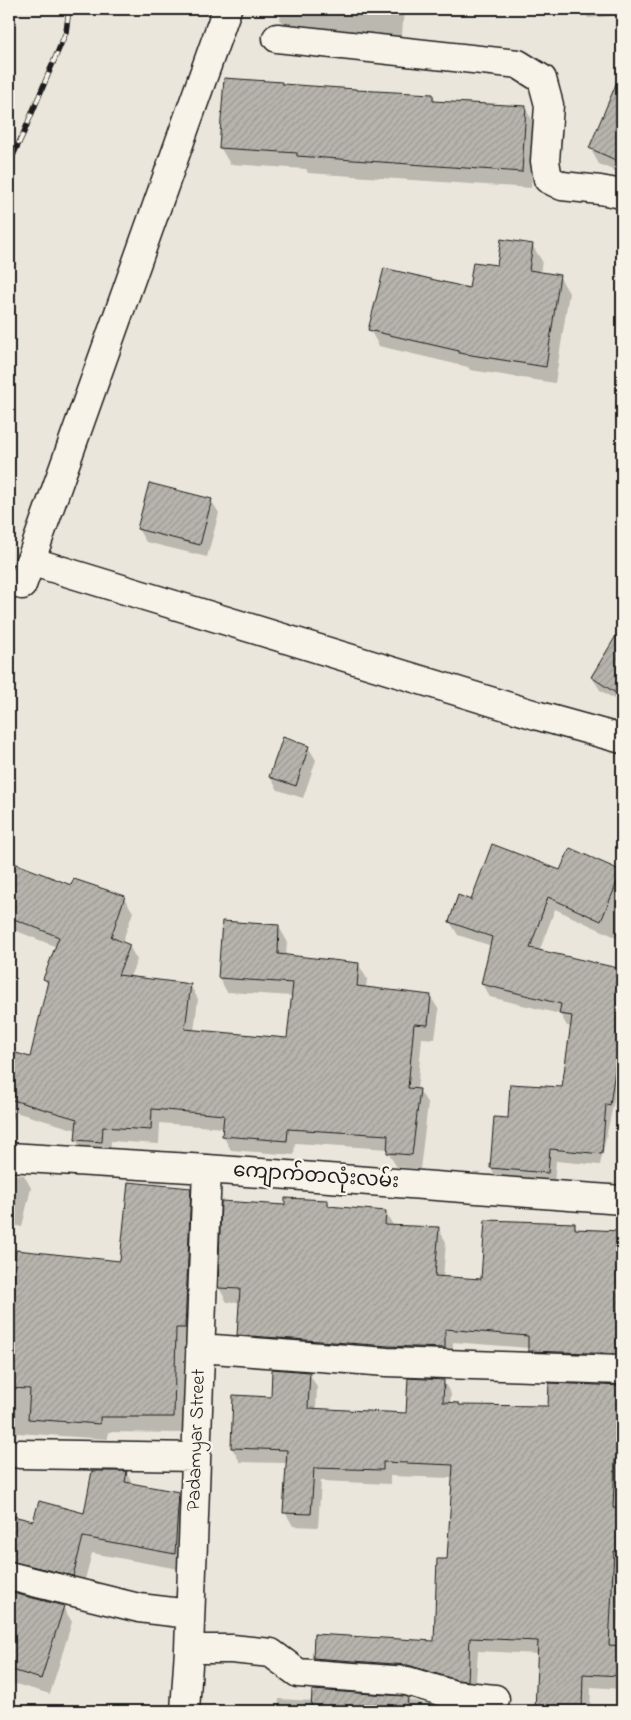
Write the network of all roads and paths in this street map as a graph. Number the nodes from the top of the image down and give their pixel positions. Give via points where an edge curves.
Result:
1 (228, 9) edge
2 (278, 38) dead end
3 (622, 194) edge
4 (622, 739) edge
5 (9, 1157) edge
6 (207, 1168) junction
7 (622, 1200) edge
8 (200, 1348) junction
9 (622, 1370) edge
10 (20, 1454) dead end
11 (196, 1456) junction
12 (9, 1576) edge
13 (190, 1614) junction
14 (189, 1649) junction
15 (495, 1699) dead end
16 (185, 1711) edge

1 - 4 street via 26,573
2 - 3 street via 518,64 542,79 549,105 545,161 548,179 562,186
5 - 6 street, ကျောက်တလုံးလမ်း
6 - 7 street, ကျောက်တလုံးလမ်း
6 - 8 street, Padamyar Street
8 - 9 street via 387,1362
8 - 11 street, Padamyar Street
10 - 11 street
11 - 13 street, Padamyar Street
12 - 13 street via 139,1608
13 - 14 street, Padamyar Street
14 - 15 street via 232,1648 271,1653 298,1673 407,1681 454,1695
14 - 16 street, Padamyar Street

